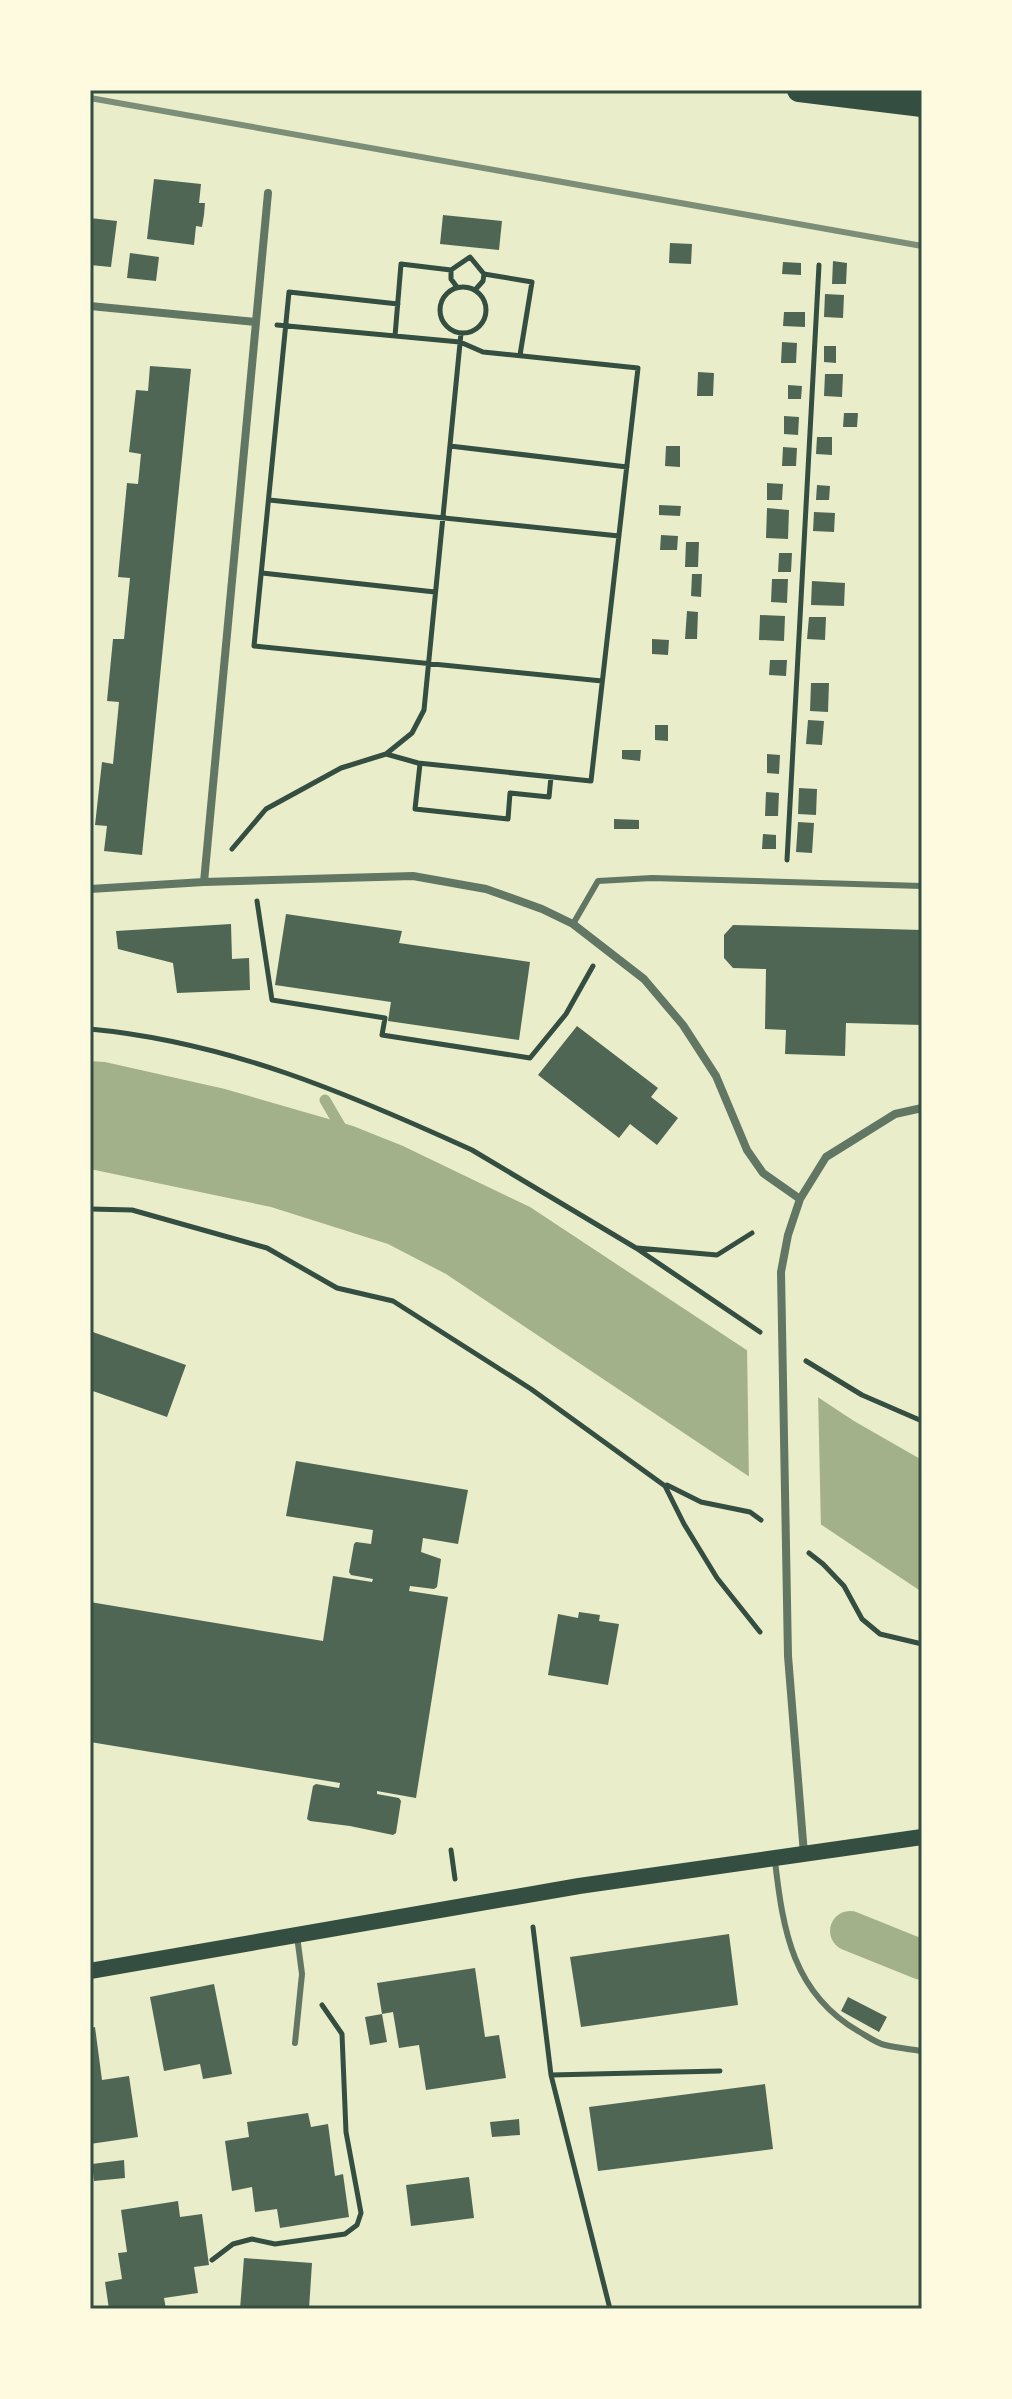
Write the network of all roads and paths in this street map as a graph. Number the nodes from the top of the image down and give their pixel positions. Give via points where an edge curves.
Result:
1 (799, 90) edge
2 (922, 105) edge
3 (268, 193) dead end
4 (471, 247) dead end
5 (470, 257) junction
6 (819, 265) dead end
7 (451, 270) junction
8 (484, 274) junction
9 (458, 288) junction
10 (475, 290) junction
11 (398, 304) junction
12 (90, 306) edge
13 (256, 322) junction
14 (286, 325) junction
15 (461, 333) junction
16 (395, 336) junction
17 (460, 342) junction
18 (519, 356) junction
19 (450, 446) junction
20 (627, 467) junction
21 (269, 500) junction
22 (443, 518) junction
23 (619, 536) junction
24 (262, 573) junction
25 (435, 592) junction
26 (429, 663) junction
27 (602, 681) junction
28 (386, 754) junction
29 (420, 763) junction
30 (551, 777) junction
31 (254, 880) junction
32 (786, 881) junction
33 (204, 882) junction
34 (922, 886) edge
35 (90, 889) edge
36 (573, 924) junction
37 (605, 946) junction
38 (90, 1029) edge
39 (922, 1108) edge
40 (800, 1199) junction
41 (90, 1209) edge
42 (752, 1233) dead end
43 (636, 1248) junction
44 (772, 1340) dead end
45 (797, 1355) dead end
46 (922, 1421) edge
47 (760, 1632) dead end
48 (922, 1837) edge
49 (451, 1850) dead end
50 (804, 1854) junction
51 (775, 1858) junction
52 (456, 1880) dead end
53 (533, 1927) dead end
54 (297, 1936) junction
55 (90, 1971) edge
56 (302, 1974) junction
57 (295, 2043) dead end
58 (922, 2051) edge
59 (720, 2071) dead end
60 (551, 2075) junction
61 (212, 2260) dead end
62 (610, 2309) edge

1 - 2 highway
3 - 13 street
4 - 5 path
5 - 7 path
5 - 8 path
6 - 32 path
7 - 9 path
7 - 11 path via 401,264
8 - 10 path
8 - 18 path via 532,282
9 - 10 path
9 - 15 path via 440,307 445,324
10 - 15 path via 487,313 478,328
11 - 14 path via 289,292
11 - 16 path
12 - 13 street
13 - 14 path
13 - 33 street
14 - 16 path
14 - 21 path
15 - 17 path
16 - 17 path
17 - 18 path via 483,352
17 - 19 path
18 - 20 path via 638,368
19 - 20 path
19 - 22 path
20 - 23 path
21 - 22 path
21 - 24 path
22 - 23 path
22 - 25 path
23 - 27 path
24 - 25 path
24 - 26 path via 254,646
25 - 26 path
26 - 27 path
26 - 28 path via 424,710 412,733
27 - 30 path via 591,781
28 - 29 path
28 - 33 path via 341,768 266,809
29 - 30 path
29 - 30 path via 415,809 508,819 510,793 549,797
31 - 33 street
31 - 36 street via 413,876 486,889
31 - 37 path via 272,1000 385,1018 382,1035 530,1058 566,1014
32 - 34 lane
32 - 36 lane via 598,881
33 - 35 street
36 - 37 street
37 - 40 street via 644,979 683,1025 716,1076 747,1150 763,1173
38 - 43 path via 220,1051 323,1084 472,1150
39 - 40 street via 895,1114 826,1157
40 - 50 street via 781,1272 788,1656
41 - 47 path via 132,1210 267,1248 337,1288 393,1301 531,1389 665,1486 717,1578
42 - 43 path via 717,1255
43 - 44 path
45 - 46 path via 862,1395
48 - 50 main road
49 - 52 path
50 - 51 main road
51 - 54 main road
51 - 58 lane via 782,1914 798,1969 814,1995 834,2017 883,2045
53 - 60 path
54 - 55 main road
54 - 56 lane
56 - 57 lane
56 - 61 path via 342,2034 346,2132 361,2213 357,2225 345,2234 275,2244 252,2239 233,2244
59 - 60 path
60 - 62 path

